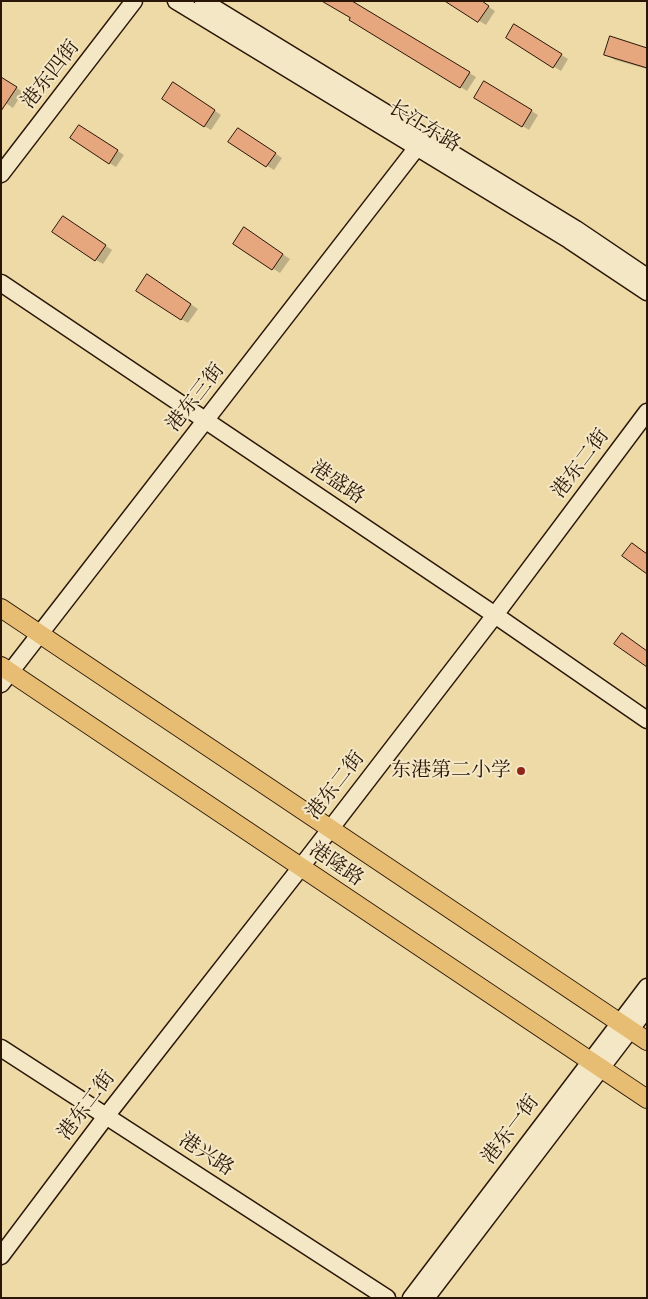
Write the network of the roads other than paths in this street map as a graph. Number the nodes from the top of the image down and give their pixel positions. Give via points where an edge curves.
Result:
1 (134, 1) edge
2 (176, 1) edge
3 (202, 1) edge
4 (421, 142) junction
5 (1, 174) edge
6 (647, 277) edge
7 (1, 283) edge
8 (647, 292) edge
9 (647, 412) edge
10 (206, 420) junction
11 (1, 608) edge
12 (495, 615) junction
13 (40, 634) junction
14 (4, 674) edge
15 (647, 720) edge
16 (330, 829) junction
17 (301, 867) junction
18 (647, 988) edge
19 (647, 1008) edge
20 (625, 1026) junction
21 (647, 1041) edge
22 (1, 1048) edge
23 (595, 1065) junction
24 (647, 1099) edge
25 (106, 1115) junction
26 (1, 1256) edge
27 (387, 1298) edge
28 (410, 1298) edge
29 (426, 1298) edge

1 - 5 main road, 港东四街
2 - 4 main road, 长江东路
3 - 4 main road, 长江东路
4 - 6 main road, 长江东路 via 576,229
4 - 8 main road, 长江东路
4 - 10 main road, 港东三街
7 - 10 main road, 港盛路
9 - 12 main road, 港东二街
10 - 12 main road, 港盛路
10 - 13 main road, 港东三街
11 - 13 main road, 港隆路
12 - 15 main road, 港盛路
12 - 16 main road, 港东二街
13 - 14 main road, 港东三街
13 - 16 main road, 港隆路
14 - 17 main road, 港隆路
16 - 17 main road, 港东二街
16 - 20 main road, 港隆路
17 - 23 main road, 港隆路
17 - 25 main road, 港东二街
18 - 20 main road, 港东一街
19 - 20 main road, 港东一街
20 - 21 main road, 港隆路
20 - 23 main road, 港东一街
22 - 25 main road, 港兴路
23 - 24 main road, 港隆路
23 - 28 main road, 港东一街
23 - 29 main road, 港东一街
25 - 26 main road, 港东二街
25 - 27 main road, 港兴路

